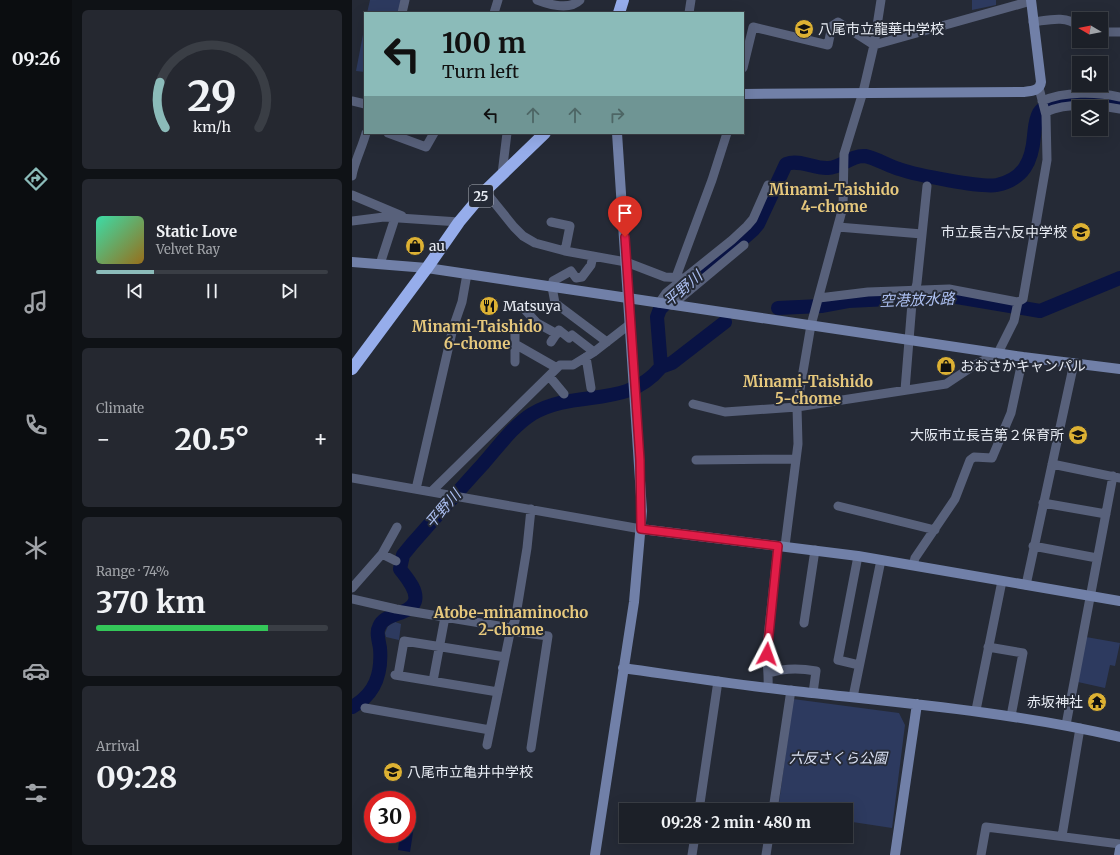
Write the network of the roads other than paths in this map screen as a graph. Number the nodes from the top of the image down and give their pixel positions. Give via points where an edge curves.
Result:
1 (405, 0) edge
2 (498, 0) edge
3 (537, 0) edge
4 (580, 0) edge
5 (623, 0) edge
6 (691, 0) edge
7 (881, 0) edge
8 (1031, 0) edge
9 (554, 4) junction
10 (402, 12) edge
11 (494, 12) edge
12 (552, 12) edge
13 (619, 12) edge
14 (688, 12) edge
15 (1033, 22) junction
16 (1072, 22) edge
17 (1108, 32) edge
18 (1120, 32) edge
19 (746, 45) edge
20 (874, 46) junction
21 (744, 60) edge
22 (1039, 88) junction
23 (863, 92) junction
24 (744, 94) edge
25 (1120, 97) edge
26 (1042, 101) junction
27 (352, 102) edge
28 (364, 104) edge
29 (1120, 109) edge
30 (1046, 112) junction
31 (366, 134) edge
32 (391, 134) edge
33 (433, 134) edge
34 (507, 134) edge
35 (544, 134) edge
36 (618, 134) edge
37 (726, 134) edge
38 (352, 170) edge
39 (502, 174) junction
40 (768, 186) dead end
41 (927, 186) dead end
42 (485, 191) junction
43 (352, 195) edge
44 (395, 218) junction
45 (409, 219) junction
46 (352, 221) edge
47 (459, 222) junction
48 (551, 222) dead end
49 (838, 227) junction
50 (922, 234) junction
51 (744, 245) dead end
52 (565, 251) junction
53 (593, 256) junction
54 (352, 262) edge
55 (626, 262) junction
56 (380, 264) junction
57 (427, 268) junction
58 (467, 274) junction
59 (681, 277) junction
60 (552, 287) junction
61 (694, 287) junction
62 (914, 291) junction
63 (628, 298) junction
64 (819, 298) junction
65 (1018, 302) junction
66 (659, 303) junction
67 (672, 305) junction
68 (526, 311) dead end
69 (630, 324) junction
70 (811, 325) junction
71 (515, 328) dead end
72 (556, 334) junction
73 (910, 340) junction
74 (550, 342) dead end
75 (607, 342) junction
76 (515, 344) junction
77 (594, 352) junction
78 (998, 353) junction
79 (586, 357) junction
80 (1024, 357) junction
81 (515, 362) dead end
82 (1074, 363) junction
83 (557, 368) junction
84 (1120, 368) edge
85 (352, 369) edge
86 (549, 376) junction
87 (591, 388) dead end
88 (905, 390) junction
89 (564, 394) dead end
90 (693, 404) dead end
91 (797, 407) junction
92 (796, 459) junction
93 (696, 460) dead end
94 (1052, 464) junction
95 (1116, 477) edge
96 (352, 478) edge
97 (416, 488) junction
98 (432, 492) junction
99 (1043, 503) junction
100 (838, 506) dead end
101 (531, 509) junction
102 (1106, 514) junction
103 (397, 527) dead end
104 (641, 529) junction
105 (935, 530) junction
106 (782, 546) junction
107 (1033, 546) junction
108 (815, 550) junction
109 (382, 554) junction
110 (858, 556) junction
111 (1097, 558) junction
112 (881, 560) junction
113 (396, 561) dead end
114 (913, 566) junction
115 (1002, 581) junction
116 (1026, 585) junction
117 (352, 588) edge
118 (1090, 596) junction
119 (352, 599) edge
120 (1120, 602) edge
121 (445, 617) junction
122 (804, 622) dead end
123 (511, 630) junction
124 (439, 646) junction
125 (988, 647) junction
126 (505, 657) junction
127 (859, 665) junction
128 (623, 668) junction
129 (769, 673) junction
130 (433, 681) junction
131 (718, 681) junction
132 (768, 687) junction
133 (791, 690) junction
134 (498, 692) junction
135 (813, 693) junction
136 (853, 697) junction
137 (917, 704) junction
138 (366, 708) dead end
139 (976, 710) junction
140 (1011, 716) junction
141 (1066, 726) junction
142 (1080, 728) junction
143 (490, 730) junction
144 (1120, 737) edge
145 (487, 745) dead end
146 (531, 748) dead end
147 (700, 803) edge
148 (774, 803) edge
149 (1062, 836) junction
150 (694, 843) edge
151 (768, 843) edge
152 (1120, 844) edge
153 (1120, 849) edge
154 (595, 855) edge
155 (692, 855) edge
156 (766, 855) edge
157 (895, 855) edge
158 (981, 855) edge
159 (1119, 855) edge

1 - 10 street
2 - 11 street
3 - 9 street
4 - 9 street via 574,5
5 - 13 highway
6 - 14 street
7 - 20 street
8 - 15 street
8 - 20 street
9 - 12 street
15 - 16 street via 1060,19
15 - 22 street via 1041,82
17 - 18 street
19 - 20 street via 753,27 828,45 832,26 838,22
19 - 21 street
20 - 23 street
22 - 23 street via 1023,92
22 - 26 street
23 - 24 street
23 - 49 street via 844,157 844,194
25 - 26 street via 1091,94 1056,96
26 - 30 street
27 - 28 street
29 - 30 street via 1097,105 1056,107
30 - 65 street via 1047,160 1024,299
31 - 38 street
32 - 33 street via 426,147
34 - 39 street
35 - 39 highway, 25
36 - 55 street
37 - 59 street
39 - 42 highway, 25
40 - 59 street via 747,226
41 - 50 street
42 - 47 highway, 25
42 - 52 street via 523,236 535,243
43 - 45 street
44 - 45 street
44 - 46 street
44 - 56 street
45 - 47 street
47 - 57 highway, 25
48 - 52 street via 570,226
49 - 50 street
49 - 64 street
50 - 62 street
51 - 61 street
52 - 53 street
53 - 55 street
53 - 60 street via 591,265 582,277 576,278 571,271 553,281
54 - 56 street
55 - 59 street via 666,278
55 - 63 street
56 - 57 street
57 - 58 street
57 - 85 highway, 25
58 - 60 street
58 - 97 street
59 - 61 street
59 - 66 street
60 - 63 street
60 - 75 street via 555,303
61 - 67 street
62 - 64 street via 868,292
62 - 65 street via 949,289
62 - 73 street
63 - 66 street
63 - 69 street
64 - 70 street
65 - 78 street via 1014,321
66 - 67 street
67 - 70 street
68 - 72 street via 537,323
69 - 75 street
69 - 104 street via 640,460
70 - 73 street
70 - 91 street
71 - 76 street
72 - 74 street
72 - 77 street via 559,330 569,338 572,335
73 - 78 street
73 - 88 street
75 - 77 street
76 - 81 street
76 - 83 street
77 - 79 street
78 - 80 street
78 - 88 street via 946,384
79 - 83 street via 573,365 560,365
79 - 87 street
80 - 82 street
80 - 105 street via 1011,413 992,458 974,457 970,460 955,499
82 - 84 street
82 - 94 street
83 - 86 street
86 - 89 street
86 - 98 street
88 - 91 street
90 - 91 street via 725,412
91 - 92 street
92 - 93 street
92 - 106 street
94 - 95 street
94 - 99 street
95 - 102 street
96 - 97 street
97 - 98 street
98 - 101 street
99 - 102 street
99 - 107 street
100 - 105 street
101 - 104 street
101 - 123 street via 515,621
102 - 111 street
103 - 109 street
104 - 106 street
104 - 128 street via 634,602
105 - 114 street via 915,558
106 - 108 street
106 - 129 street via 767,646 766,662
107 - 111 street
107 - 116 street
108 - 110 street
108 - 122 street
109 - 113 street
109 - 117 street
110 - 112 street
110 - 127 street via 838,660
111 - 118 street
112 - 114 street
112 - 127 street
114 - 115 street
115 - 116 street
115 - 125 street
116 - 118 street
118 - 120 street
118 - 141 street
119 - 121 street
121 - 123 street
121 - 124 street
123 - 126 street
123 - 146 street via 548,636
124 - 126 street
124 - 130 street
124 - 130 street via 404,640 396,675
125 - 139 street
125 - 140 street via 1023,653
126 - 134 street
127 - 136 street
128 - 131 street
128 - 154 street
129 - 132 street
129 - 135 street via 780,669 816,671
130 - 134 street
131 - 132 street
131 - 147 street
132 - 133 street
133 - 135 street
133 - 148 street
134 - 143 street
135 - 136 street
136 - 137 street
137 - 139 street
137 - 157 street
138 - 143 street
139 - 140 street
140 - 141 street
141 - 142 street
142 - 144 street
142 - 149 street
143 - 145 street
149 - 152 street
149 - 158 street via 986,827
150 - 155 street
151 - 156 street
153 - 159 street

